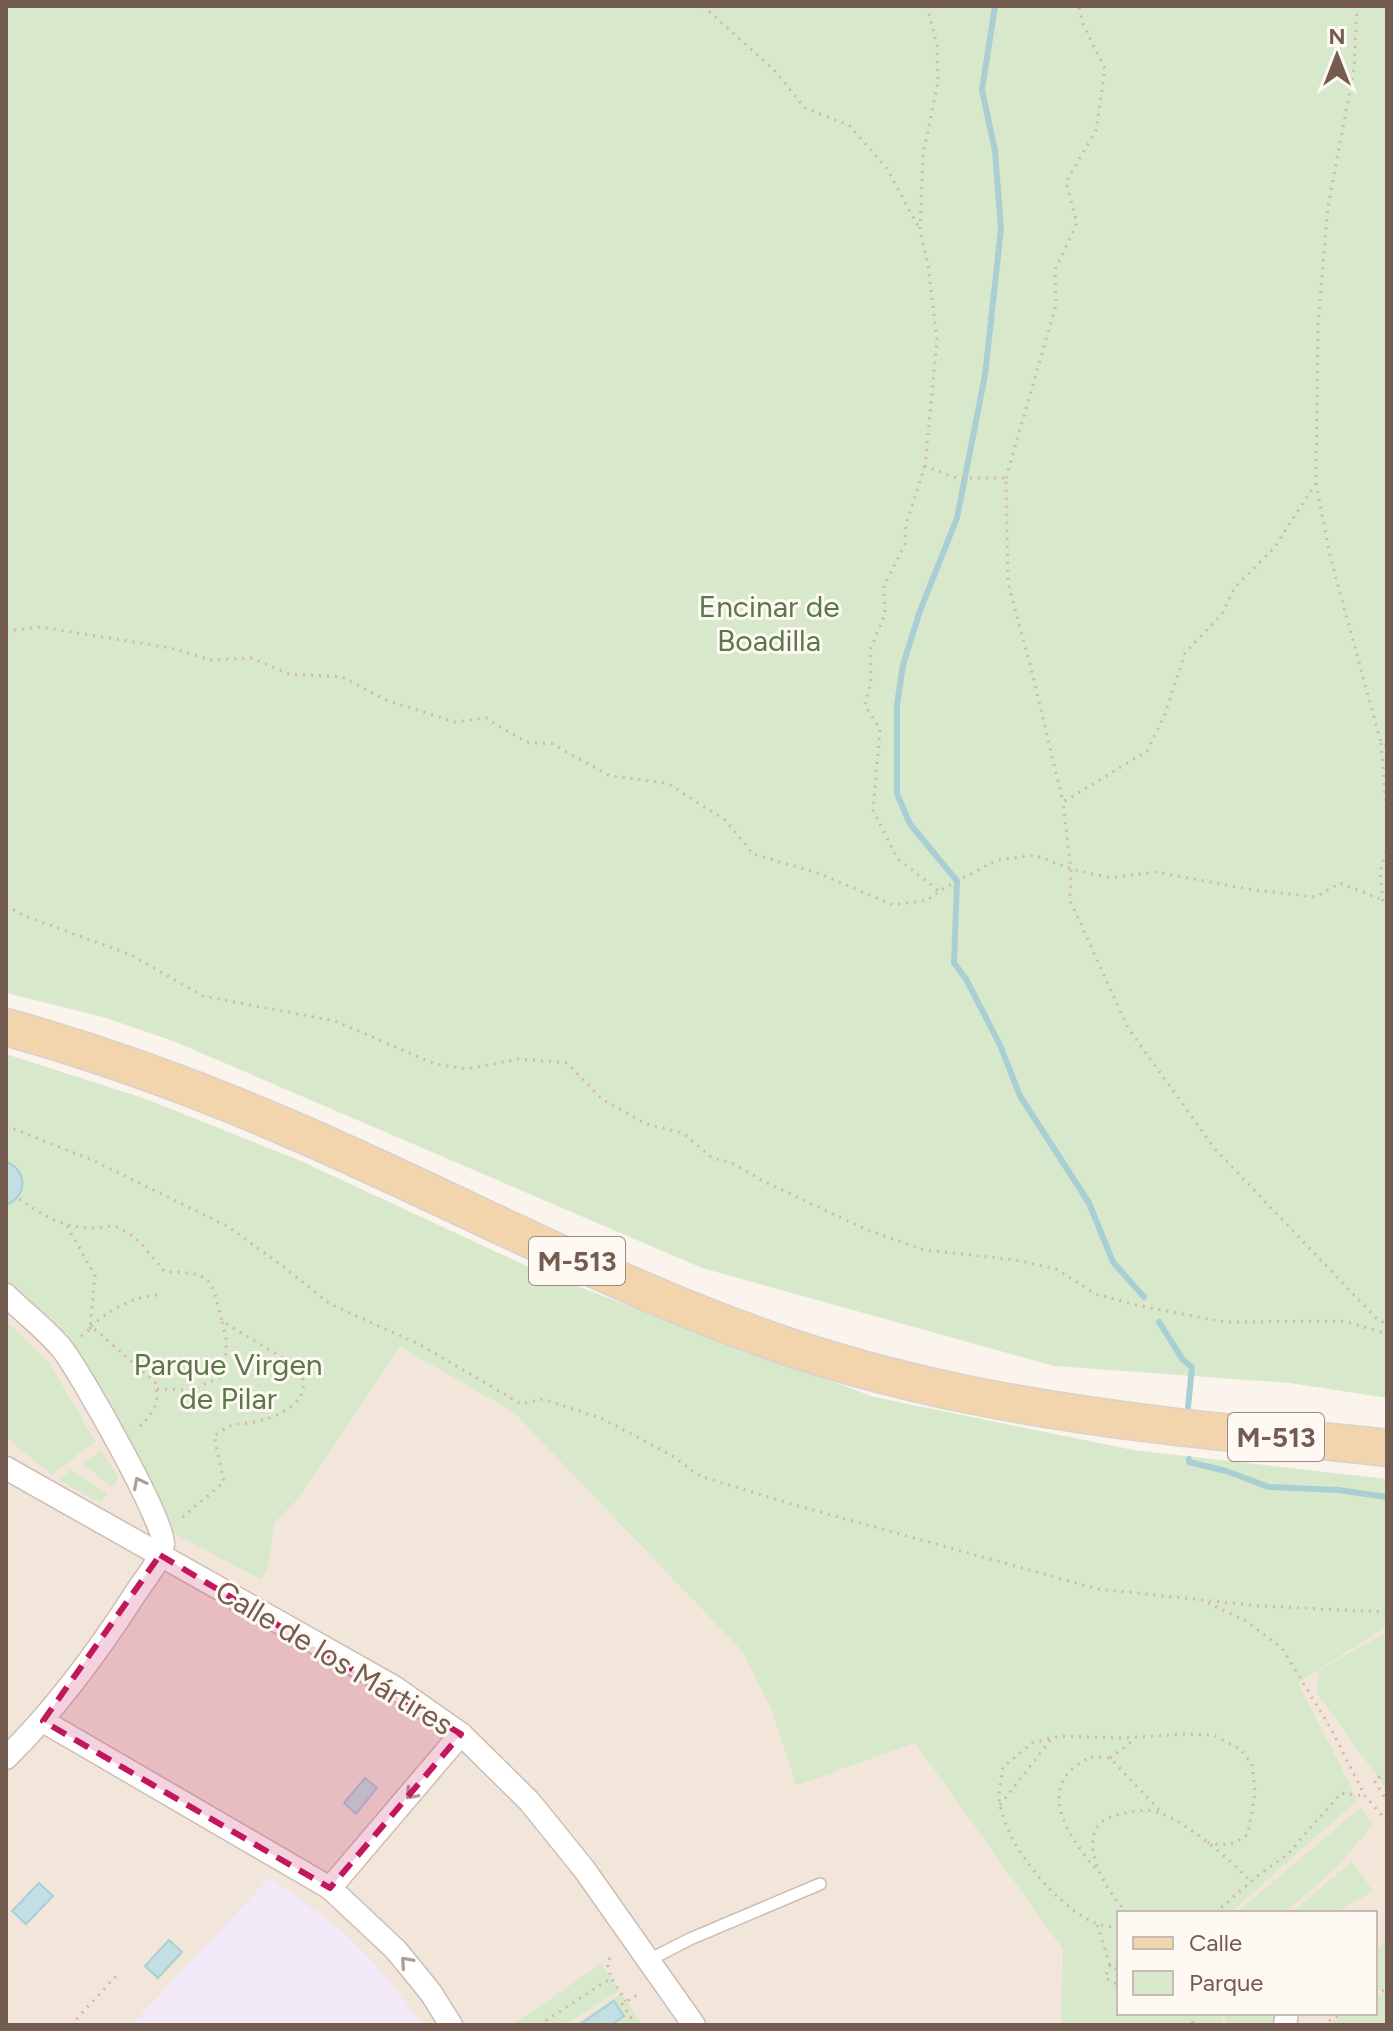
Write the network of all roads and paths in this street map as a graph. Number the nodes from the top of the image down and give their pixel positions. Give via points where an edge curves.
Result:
1 (703, 6) edge
2 (927, 6) edge
3 (1079, 6) edge
4 (1357, 6) edge
5 (920, 231) junction
6 (925, 466) junction
7 (1006, 478) junction
8 (1316, 483) junction
9 (6, 631) edge
10 (1381, 743) junction
11 (1387, 746) edge
12 (1063, 802) junction
13 (1387, 816) edge
14 (1387, 849) edge
15 (1071, 869) junction
16 (939, 891) junction
17 (1385, 902) edge
18 (6, 906) edge
19 (6, 1027) edge
20 (6, 1126) edge
21 (19, 1199) dead end
22 (67, 1226) dead end
23 (6, 1295) edge
24 (160, 1295) dead end
25 (222, 1321) junction
26 (1387, 1325) edge
27 (90, 1328) junction
28 (1387, 1334) edge
29 (71, 1346) dead end
30 (157, 1389) junction
31 (125, 1435) dead end
32 (1387, 1448) edge
33 (6, 1468) edge
34 (176, 1522) dead end
35 (160, 1555) junction
36 (1205, 1601) junction
37 (1387, 1612) edge
38 (43, 1721) junction
39 (461, 1734) junction
40 (1138, 1736) junction
41 (1052, 1738) junction
42 (6, 1758) edge
43 (1110, 1758) junction
44 (1387, 1773) edge
45 (1365, 1796) junction
46 (1387, 1801) edge
47 (1000, 1805) junction
48 (1165, 1817) junction
49 (1387, 1821) edge
50 (1204, 1842) junction
51 (1097, 1871) junction
52 (1251, 1882) junction
53 (820, 1884) dead end
54 (330, 1888) junction
55 (1125, 1911) edge
56 (1217, 1911) edge
57 (1097, 1925) junction
58 (1117, 1928) edge
59 (610, 1958) dead end
60 (649, 1960) junction
61 (1110, 1965) junction
62 (1117, 1970) edge
63 (118, 1974) dead end
64 (611, 1978) junction
65 (1117, 1983) edge
66 (639, 1994) dead end
67 (626, 2001) junction
68 (1340, 2015) edge
69 (686, 2022) edge
70 (633, 2024) edge
71 (71, 2025) edge
72 (451, 2025) edge
73 (539, 2025) edge
74 (1322, 2025) edge

1 - 5 path via 774,70 805,108 849,125 886,167
2 - 5 path via 937,45 938,82 923,155
3 - 7 path via 1105,69 1096,130 1066,182 1077,223 1055,270 1056,305
4 - 8 path via 1354,69 1328,207 1318,325
5 - 6 path via 937,340
6 - 7 path via 956,478
6 - 16 path via 905,544 884,586 885,614 870,650 865,705 880,729 873,810 897,858
7 - 12 path via 1008,583
8 - 10 path via 1330,556
8 - 12 path via 1274,548 1235,587 1222,614 1185,653 1147,751
9 - 16 path via 41,627 171,648 211,660 251,658 289,674 342,677 386,700 455,722 486,718 526,742 552,744 610,776 667,783 725,820 753,854 818,873 893,905 928,900
10 - 11 path
10 - 13 path
12 - 15 path
14 - 17 path via 1380,872
15 - 16 path via 1035,855 997,860
15 - 17 path via 1111,878 1155,872 1316,897 1340,883
15 - 26 path via 1070,900 1128,1028 1215,1149
18 - 28 path via 131,955 203,996 335,1021 435,1064 467,1069 519,1059 567,1063 603,1100 646,1124 683,1133 712,1158 865,1229 925,1250 1056,1269 1096,1294 1224,1322 1345,1321
19 - 32 main road, M-513 via 149,1073 274,1122 625,1283 843,1364 944,1390 1169,1427
20 - 36 path via 90,1159 227,1226 330,1304 419,1344 521,1404 543,1399 603,1419 700,1476 1098,1589
21 - 25 path via 59,1223 99,1229 115,1225 131,1234 165,1272 204,1276 213,1285
22 - 27 path via 95,1275
35 -> 23 street via 159,1522 63,1351
24 - 27 path via 144,1295 108,1312
25 - 30 path via 228,1339 219,1378 191,1390
25 - 34 path via 298,1367 304,1377 302,1395 276,1415 233,1425 214,1436 224,1482
27 - 29 path
27 - 30 path via 146,1373
30 - 31 path via 153,1412
33 - 35 street, Calle de los Mártires
35 - 38 street via 104,1642
35 - 39 street, Calle de los Mártires via 394,1687
36 - 37 path
36 - 45 path via 1246,1621 1282,1648
38 - 42 street
38 - 54 street
39 -> 54 street
39 - 60 street, Calle de los Mártires via 529,1801
40 - 41 path
40 - 43 path
40 - 50 path via 1213,1735 1240,1749 1252,1764 1255,1793 1248,1834 1235,1844
41 - 47 path
41 - 47 path via 1032,1743 1003,1767
43 - 48 path
43 - 51 path via 1089,1757 1067,1773 1059,1793 1062,1817 1074,1842
44 - 46 path via 1374,1780
45 - 49 path
45 - 52 path via 1341,1793 1288,1854
47 - 57 path via 1020,1851 1056,1896
48 - 50 path
48 - 51 path via 1155,1811 1109,1817 1095,1831
50 - 52 path
51 - 55 path
52 - 56 path
53 - 60 lane
72 -> 54 street via 396,1950
57 - 58 path
57 - 61 path
59 - 64 path
60 - 69 street, Calle de los Mártires
61 - 62 path
61 - 65 path via 1105,1978
63 - 71 path
64 - 67 path
64 - 73 path
66 - 67 path
67 - 70 path via 622,2004
68 - 74 path

